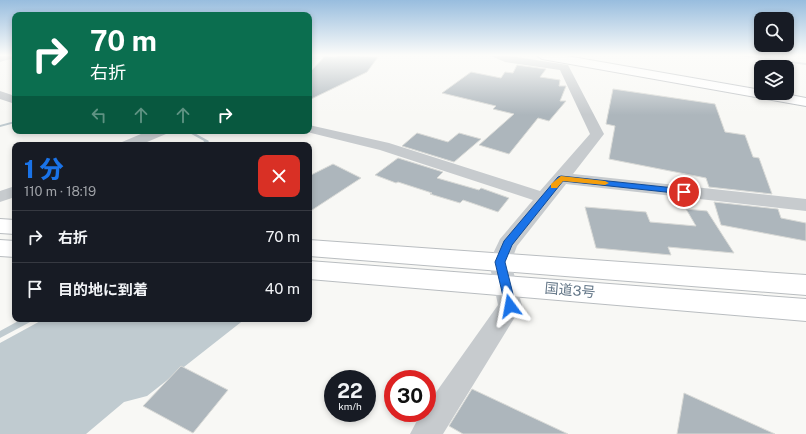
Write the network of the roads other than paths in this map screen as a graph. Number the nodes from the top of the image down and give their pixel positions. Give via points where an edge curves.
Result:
1 (568, 75) edge
2 (656, 75) edge
3 (0, 95) edge
4 (12, 99) edge
5 (806, 102) edge
6 (312, 130) edge
7 (154, 134) edge
8 (134, 142) edge
9 (561, 178) junction
10 (12, 192) edge
11 (0, 197) edge
12 (543, 198) junction
13 (806, 205) edge
14 (0, 226) edge
15 (12, 227) edge
16 (0, 248) edge
17 (312, 248) edge
18 (12, 249) edge
19 (312, 270) edge
20 (503, 273) junction
21 (806, 285) edge
22 (806, 310) edge
23 (425, 434) edge

1 - 9 street via 597,134
2 - 5 main road
3 - 4 street
6 - 12 street via 384,146
7 - 8 street
9 - 12 street
9 - 13 street
10 - 11 street
12 - 20 street via 507,244
14 - 15 main road
16 - 18 main road
17 - 20 main road, 国道3号
19 - 20 main road, 国道3号
20 - 21 main road, 国道3号
20 - 22 main road, 国道3号
20 - 23 street via 510,306

